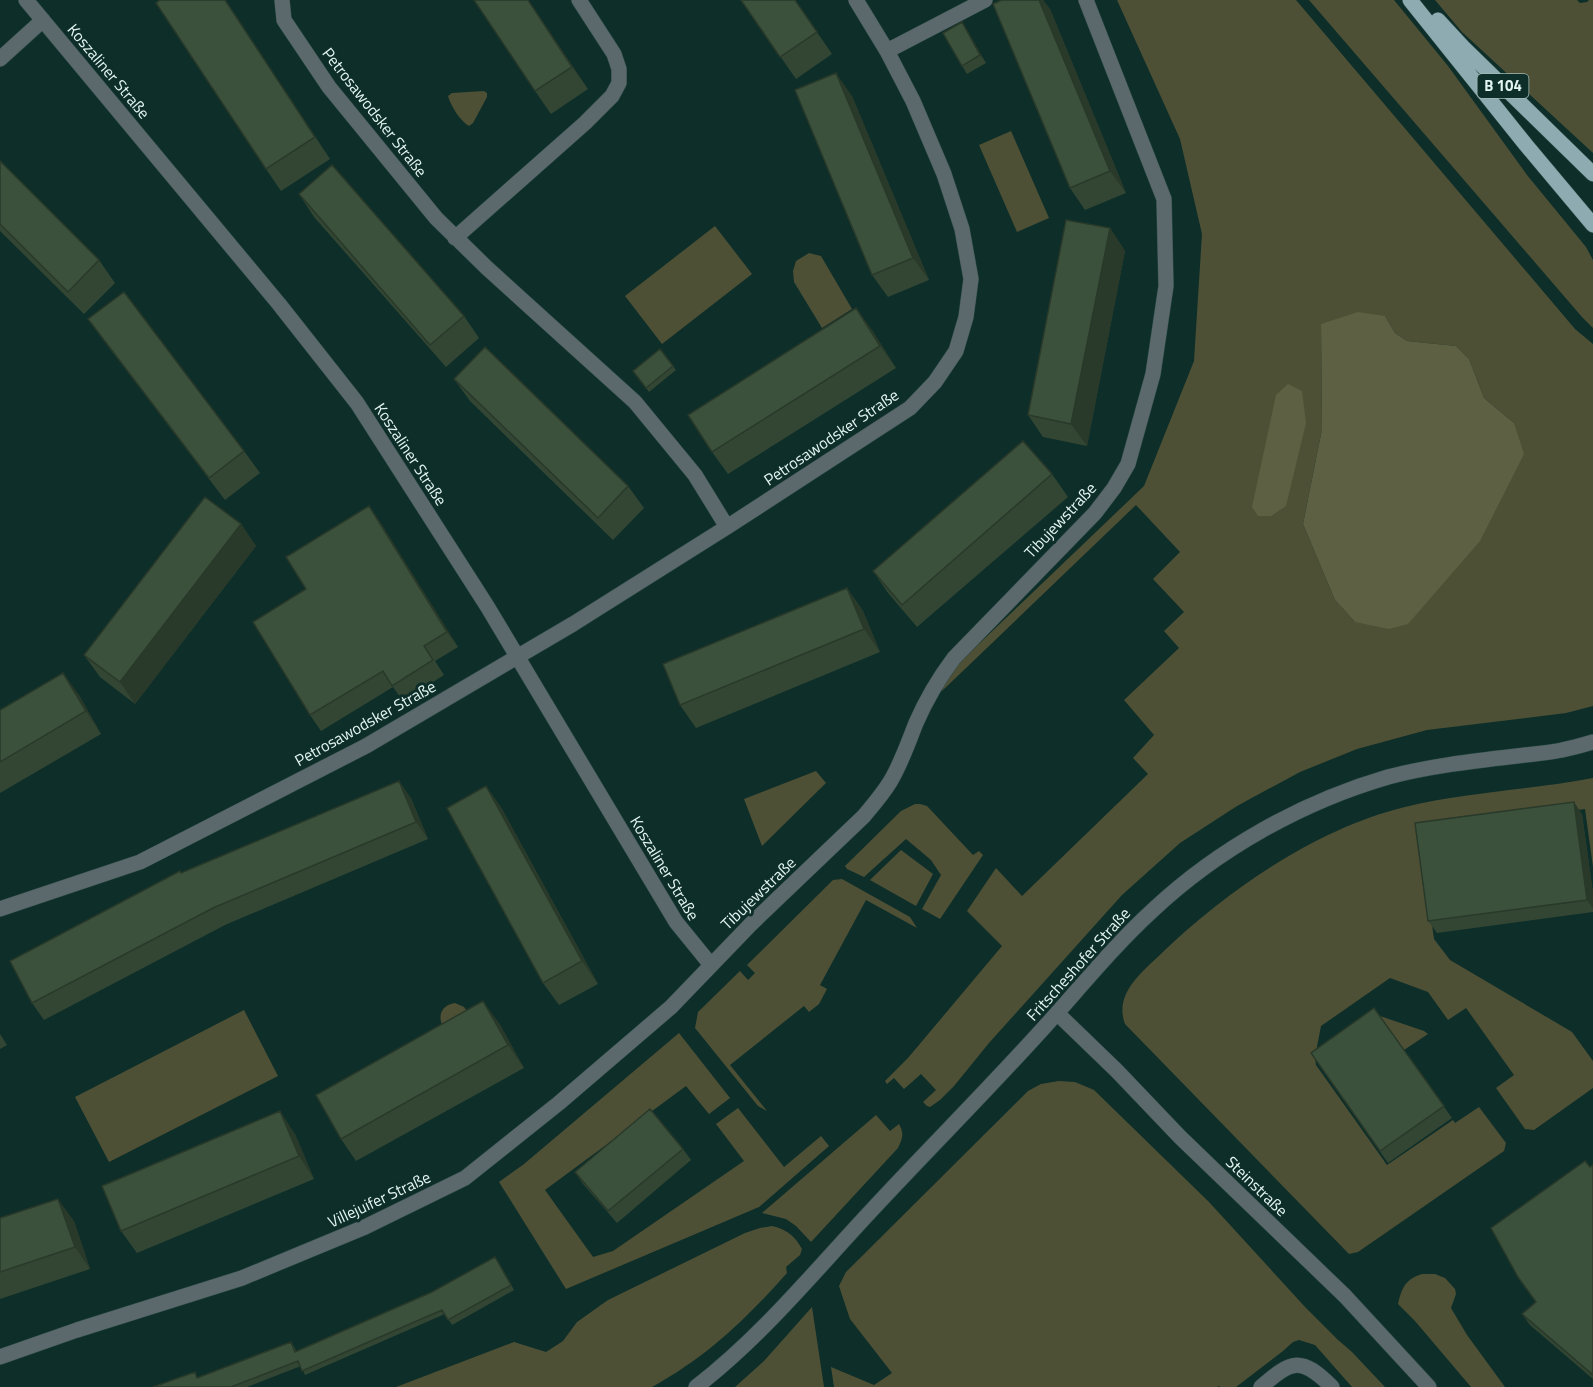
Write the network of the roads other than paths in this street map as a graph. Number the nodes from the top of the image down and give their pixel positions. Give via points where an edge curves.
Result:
1 (26, 0) edge
2 (282, 0) edge
3 (579, 0) edge
4 (856, 0) edge
5 (985, 0) edge
6 (1086, 0) edge
7 (1410, 0) edge
8 (1419, 0) edge
9 (43, 20) junction
10 (887, 51) junction
11 (0, 58) edge
12 (1593, 174) edge
13 (1593, 225) edge
14 (455, 238) junction
15 (727, 527) junction
16 (517, 657) junction
17 (1593, 742) edge
18 (0, 909) edge
19 (711, 965) junction
20 (1057, 1013) junction
21 (0, 1357) edge
22 (696, 1387) edge
23 (1261, 1387) edge
24 (1332, 1387) edge
25 (1429, 1387) edge

1 - 9 street, Koszaliner Straße
2 - 14 street, Petrosawodsker Straße via 284,20 328,87
3 - 14 street via 614,54 619,83 612,96 585,123
4 - 10 street, Petrosawodsker Straße
5 - 10 street
6 - 19 street, Tibujewstraße via 1164,199 1166,286 1153,374 1128,464 1095,513 954,658 939,679 879,798
7 - 13 main road, B 104
8 - 12 main road, B 104
9 - 11 street
9 - 16 street, Koszaliner Straße via 357,403
10 - 15 street, Petrosawodsker Straße via 944,174 962,229 971,279 956,351 935,382 910,408
14 - 15 street, Petrosawodsker Straße via 635,402 695,475
15 - 16 street, Petrosawodsker Straße
16 - 18 street, Petrosawodsker Straße via 366,746 140,862
16 - 19 street, Koszaliner Straße via 676,922
17 - 20 street, Fritscheshofer Straße via 1388,777 1344,792 1266,828 1226,853 1153,910
19 - 21 street, Villejuifer Straße via 671,1007 465,1178 365,1227 242,1278
20 - 22 street, Fritscheshofer Straße via 746,1345
20 - 25 street, Steinstraße via 1345,1296
23 - 24 street via 1295,1365 1309,1367

